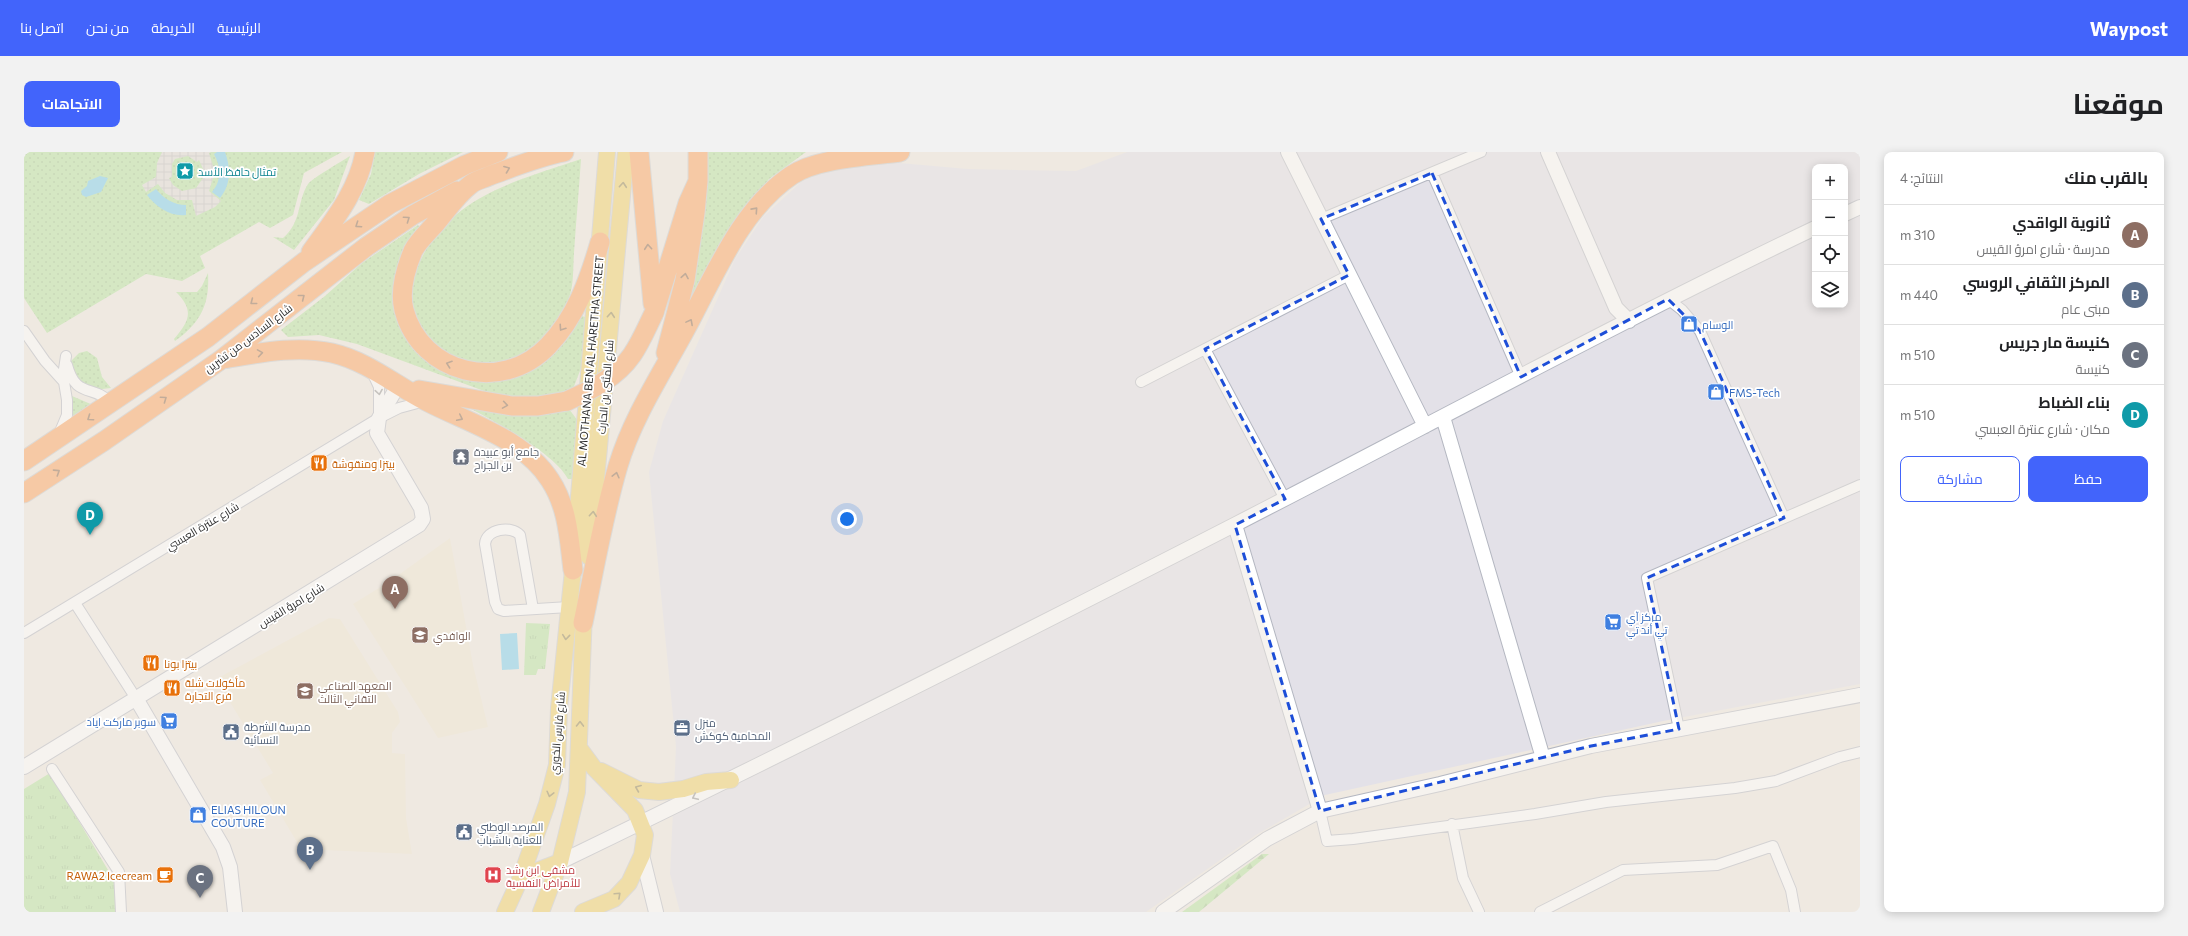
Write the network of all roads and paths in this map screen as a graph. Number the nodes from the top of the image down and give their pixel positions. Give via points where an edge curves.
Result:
1 (365, 152) edge
2 (498, 152) edge
3 (564, 152) edge
4 (607, 152) edge
5 (626, 152) edge
6 (639, 152) edge
7 (698, 152) edge
8 (900, 152) edge
9 (1288, 152) edge
10 (1481, 152) edge
11 (1548, 152) edge
12 (1432, 173) junction
13 (698, 181) junction
14 (471, 184) junction
15 (1860, 207) edge
16 (1848, 213) edge
17 (1321, 219) junction
18 (1812, 229) edge
19 (600, 242) junction
20 (304, 262) junction
21 (1349, 275) junction
22 (1668, 299) junction
23 (654, 313) junction
24 (1630, 321) junction
25 (24, 331) edge
26 (1205, 349) junction
27 (222, 359) junction
28 (370, 368) junction
29 (663, 368) junction
30 (1521, 377) junction
31 (64, 382) junction
32 (1141, 382) dead end
33 (399, 384) junction
34 (425, 401) junction
35 (111, 403) junction
36 (1443, 417) junction
37 (379, 418) junction
38 (1425, 426) junction
39 (56, 441) junction
40 (24, 461) edge
41 (1860, 485) edge
42 (24, 493) edge
43 (1285, 499) junction
44 (1784, 518) junction
45 (1235, 525) junction
46 (573, 570) junction
47 (75, 603) junction
48 (569, 607) junction
49 (533, 609) junction
50 (583, 623) junction
51 (24, 633) edge
52 (1860, 695) edge
53 (137, 700) junction
54 (1679, 729) junction
55 (580, 749) junction
56 (1860, 752) edge
57 (1543, 758) junction
58 (24, 767) edge
59 (594, 768) junction
60 (52, 769) dead end
61 (731, 780) junction
62 (1320, 811) junction
63 (641, 822) junction
64 (1452, 824) junction
65 (642, 855) junction
66 (560, 862) junction
67 (521, 878) junction
68 (121, 912) edge
69 (235, 912) edge
70 (505, 912) edge
71 (541, 912) edge
72 (589, 912) edge
73 (656, 912) edge
74 (1163, 912) edge
75 (1479, 912) edge
76 (1540, 912) edge
77 (1795, 912) edge

1 - 20 highway via 362,168 348,201
2 -> 20 highway via 465,165 390,204
14 -> 3 highway, شارع السادس من تشرين via 519,165
4 - 19 main road, AL MOTHANA BEN AL HARETHA STREET
50 -> 5 main road, شارع المثنى بن الحارث
23 -> 6 highway
7 - 13 highway
29 -> 8 highway via 750,216 771,192 793,174 833,160
9 - 17 street
10 - 12 street
11 - 24 street via 1616,308
12 - 17 street
12 - 30 street
13 - 23 highway via 688,203
29 -> 13 highway via 685,280
19 -> 14 highway via 590,279 548,347 525,364 495,373 469,371 440,361 417,339 404,309 406,269 414,249
27 -> 14 highway, شارع السادس من تشرين via 366,247 413,215
15 - 16 street
17 - 21 street
18 - 22 street
19 - 46 main road, AL MOTHANA BEN AL HARETHA STREET
20 -> 35 highway via 208,337
21 - 26 street
21 - 38 street
22 - 24 street
22 - 44 street via 1682,310 1700,331
33 -> 23 highway, bridge via 439,395 512,406 538,406 567,401 599,386 618,370 632,355
24 - 30 street
25 - 31 street
26 - 32 street
26 - 43 street
27 -> 28 highway via 279,350 307,350 332,353
42 -> 27 highway, شارع السادس من تشرين
28 - 33 highway
28 -> 37 street via 380,392
50 -> 29 highway via 618,465 642,408
30 - 36 street
31 - 35 street via 66,359 70,376 77,387 104,396
31 - 39 street via 67,415
33 - 34 highway
33 - 37 street, شارع امرؤ القيس
34 - 37 street, شارع عنترة العبسي via 399,408
34 -> 46 highway via 511,443 525,452 545,472 564,509
35 -> 39 highway
36 - 38 street
36 - 57 street
37 - 47 street, شارع عنترة العبسي
37 - 53 street, شارع امرؤ القيس via 376,428 379,438 423,512 423,519 419,525
38 - 43 street
39 - 40 highway
41 - 44 street
43 - 45 street
44 - 54 street via 1647,578
45 - 61 street
45 - 62 street
46 - 48 main road, شارع فارس الخوري
47 - 51 street, شارع عنترة العبسي
47 - 53 street
48 - 49 street
48 -> 67 main road, شارع فارس الخوري via 559,708 557,765 547,804
49 - 49 street via 520,535 508,529 490,533 485,544 496,606 504,611
55 -> 50 main road, شارع فارس الخوري
52 - 54 street
53 - 58 street, شارع امرؤ القيس
53 - 69 street via 223,847 230,867
54 - 57 street
55 - 59 main road
55 - 66 main road, شارع فارس الخوري via 576,792
56 - 64 street via 1776,781
57 - 62 street
61 -> 59 main road via 706,782 683,789 659,792 639,790 622,779
59 - 63 main road via 635,810
60 - 68 street via 119,872
61 -> 63 street
62 - 64 street via 1327,841
62 - 74 street via 1267,839
63 - 65 main road via 645,835
63 - 66 street
64 - 75 street via 1463,878
72 -> 65 main road via 614,899 629,883
65 - 73 street
66 - 67 main road
66 - 71 main road, شارع فارس الخوري
67 - 70 main road, شارع فارس الخوري
76 - 77 street via 1623,870 1717,865 1773,846 1791,890

